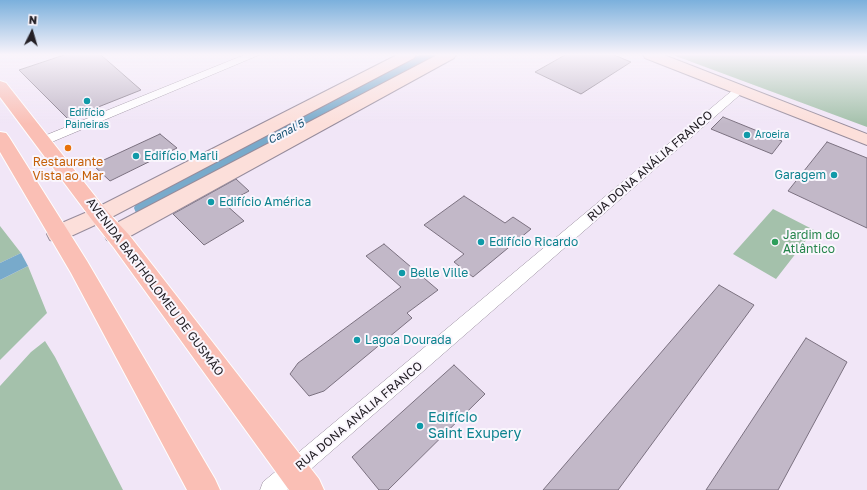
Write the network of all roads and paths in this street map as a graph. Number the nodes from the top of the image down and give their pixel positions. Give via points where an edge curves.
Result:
1 (198, 78) edge
2 (365, 78) edge
3 (406, 78) edge
4 (706, 78) edge
5 (0, 86) edge
6 (738, 91) junction
7 (0, 137) edge
8 (867, 140) edge
9 (43, 141) junction
10 (99, 215) junction
11 (58, 234) junction
12 (115, 234) junction
13 (301, 480) edge
14 (204, 490) edge
15 (271, 490) edge

1 - 9 street
2 - 10 main road
3 - 12 main road
4 - 6 main road
5 - 9 main road, AVENIDA BARTHOLOMEU DE GUSMÃO
6 - 8 main road
6 - 13 street, RUA DONA ANÁLIA FRANCO
7 - 11 main road
9 - 10 main road, AVENIDA BARTHOLOMEU DE GUSMÃO
10 - 11 main road
10 - 12 main road, AVENIDA BARTHOLOMEU DE GUSMÃO
11 - 14 main road
12 - 13 main road, AVENIDA BARTHOLOMEU DE GUSMÃO
13 - 15 street, RUA DONA ANÁLIA FRANCO

